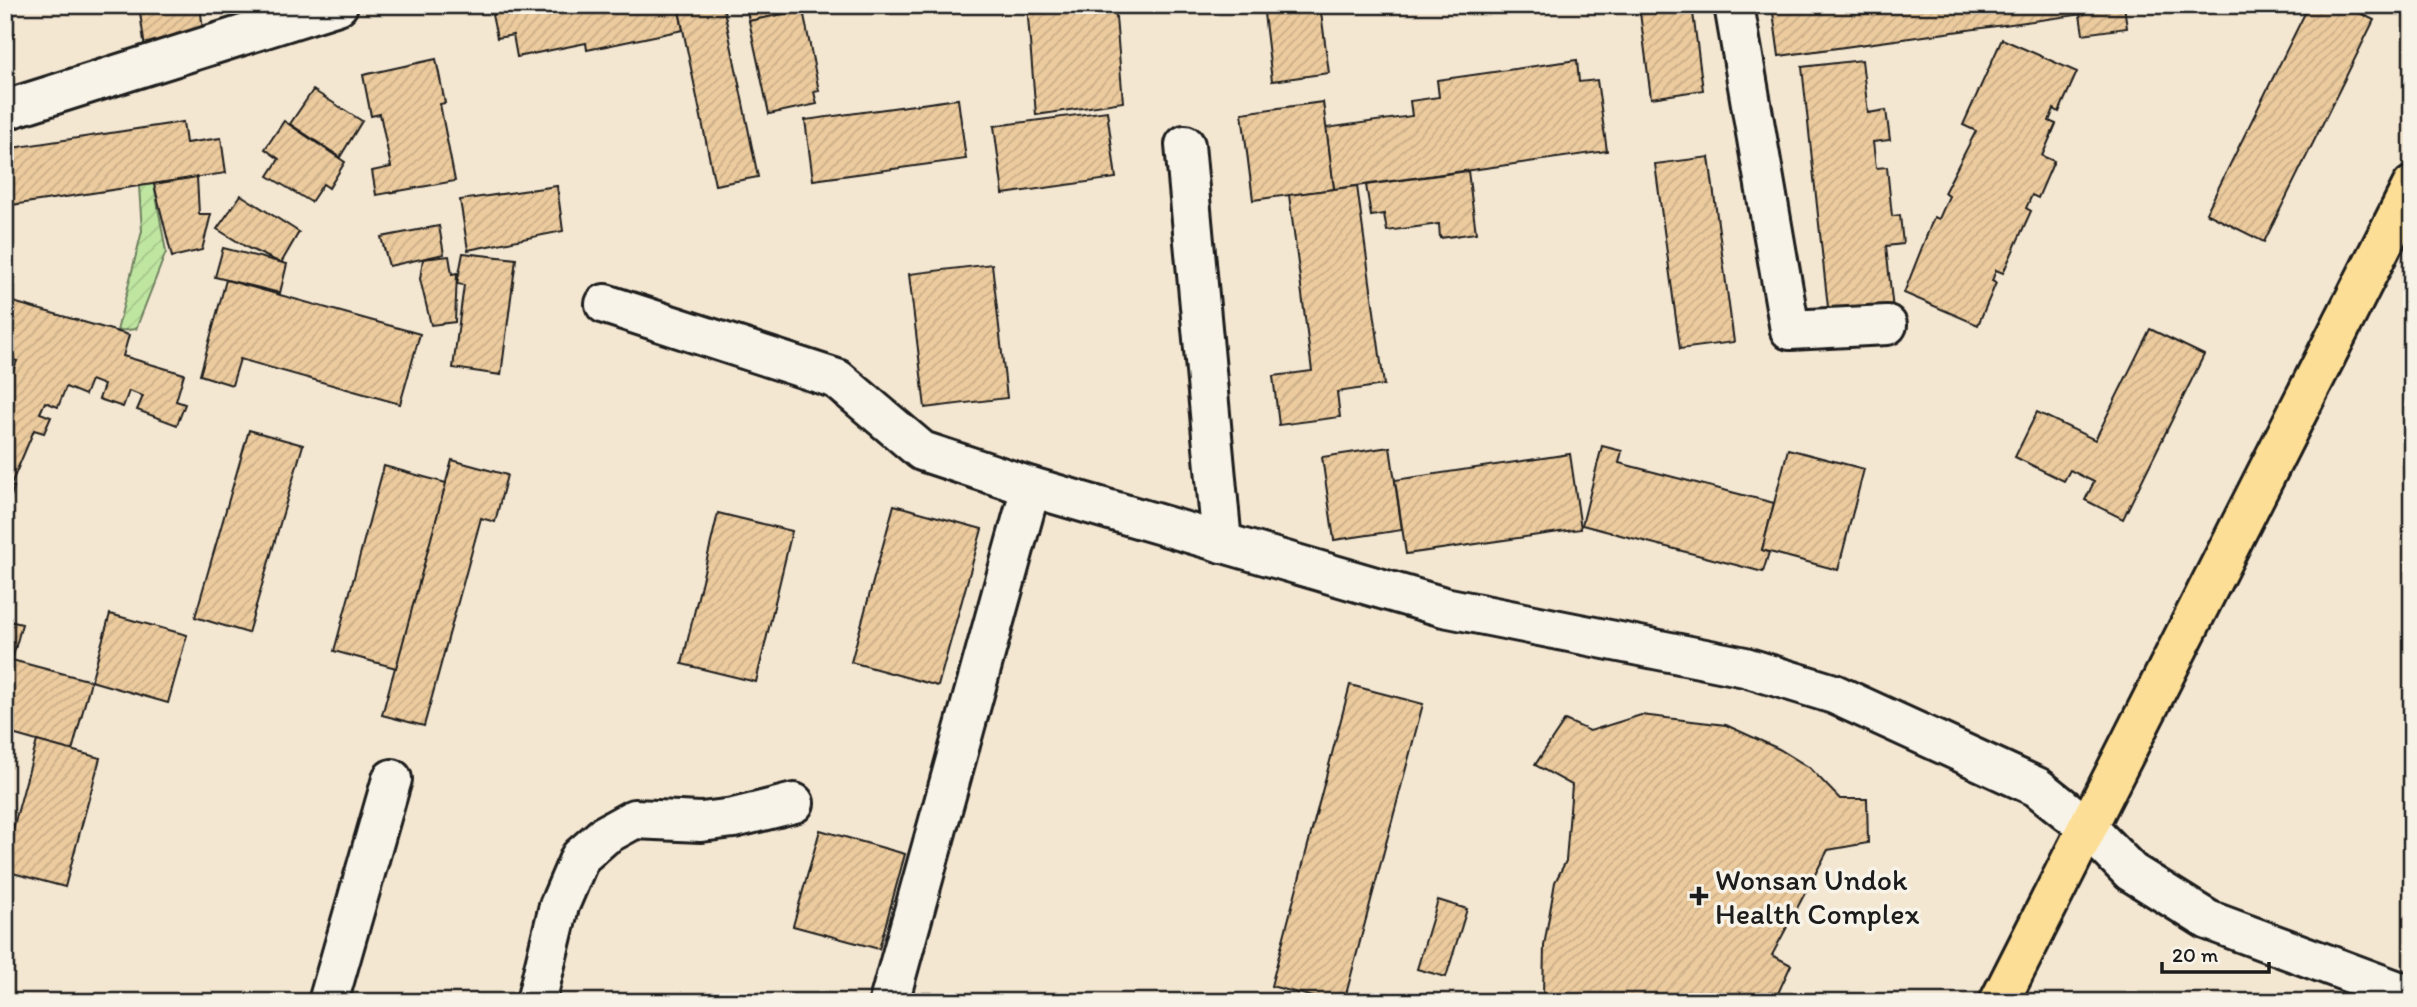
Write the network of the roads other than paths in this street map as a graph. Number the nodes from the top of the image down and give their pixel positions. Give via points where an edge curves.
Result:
1 (338, 5) edge
2 (1734, 5) edge
3 (5, 110) edge
4 (1185, 145) dead end
5 (2412, 186) edge
6 (605, 304) dead end
7 (1887, 326) dead end
8 (1031, 487) junction
9 (1222, 543) junction
10 (392, 779) dead end
11 (794, 803) dead end
12 (2086, 826) junction
13 (2412, 996) edge
14 (328, 1002) edge
15 (536, 1002) edge
16 (889, 1002) edge
17 (1999, 1002) edge

1 - 3 street
2 - 7 street via 1790,330
4 - 9 street
5 - 12 main road
6 - 8 street via 837,379 922,451
8 - 9 street
8 - 16 street
9 - 12 street via 1444,607 1745,667 1834,694 2037,787
10 - 14 street
11 - 15 street via 701,822 634,819 605,835 580,857 559,906
12 - 13 street via 2132,872 2208,920
12 - 17 main road

